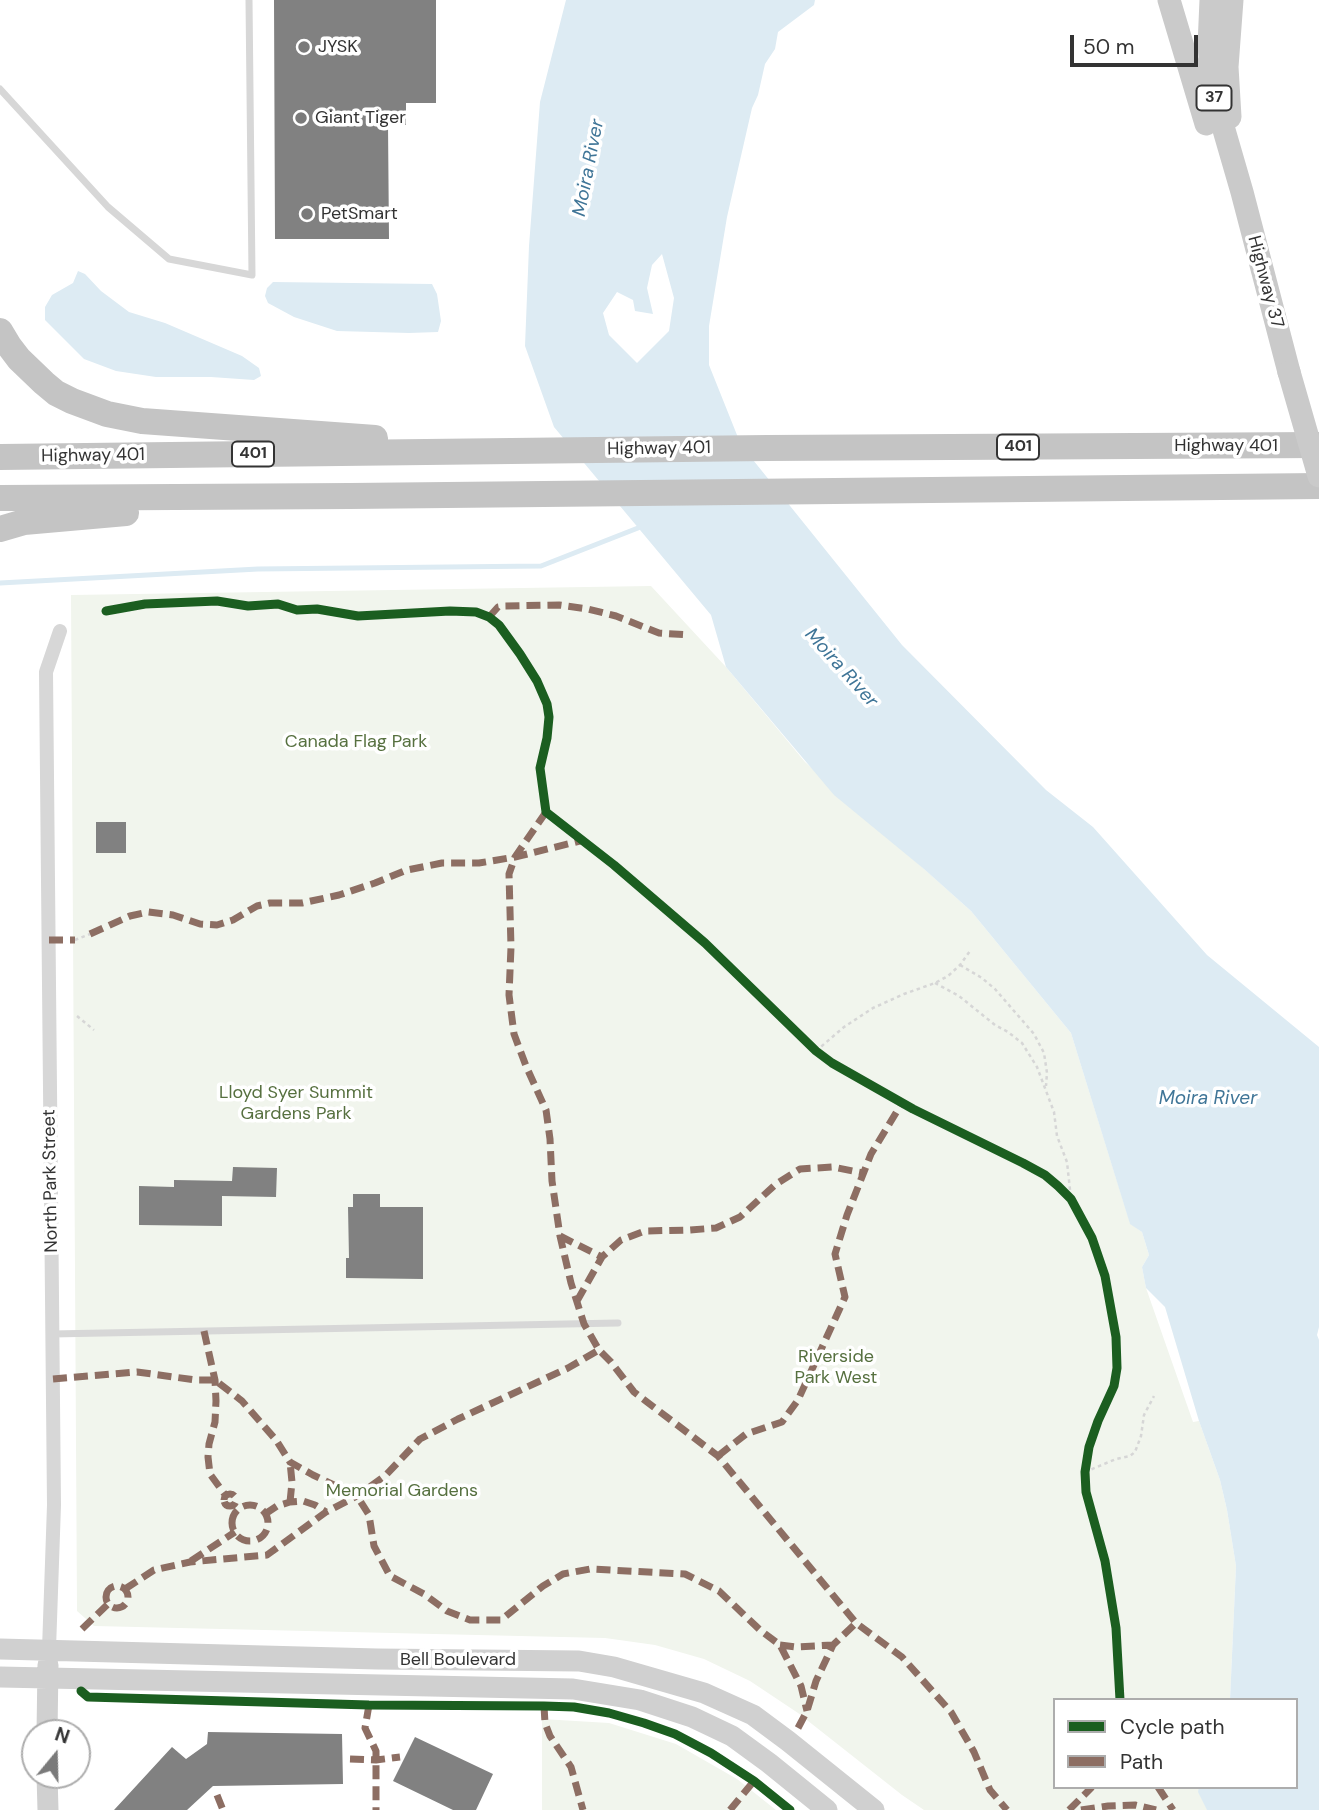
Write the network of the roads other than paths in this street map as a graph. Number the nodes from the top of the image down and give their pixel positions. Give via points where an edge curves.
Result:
1 (249, 0) edge
2 (1169, 0) edge
3 (1210, 0) edge
4 (1232, 0) edge
5 (0, 89) edge
6 (1242, 192) junction
7 (1274, 315) junction
8 (0, 331) edge
9 (1319, 440) edge
10 (1270, 445) junction
11 (1319, 446) edge
12 (515, 451) junction
13 (0, 457) edge
14 (1319, 476) edge
15 (1319, 489) edge
16 (349, 496) junction
17 (0, 498) edge
18 (0, 529) edge
19 (60, 631) dead end
20 (618, 1323) dead end
21 (52, 1334) junction
22 (0, 1649) edge
23 (50, 1649) junction
24 (0, 1677) edge
25 (47, 1677) junction
26 (47, 1719) edge
27 (47, 1789) edge
28 (48, 1810) edge
29 (827, 1810) edge
30 (874, 1810) edge

1 - 5 lane via 251,275 169,259 108,207
2 - 7 main road via 1216,157
3 - 6 main road, Highway 37 / 37 via 1211,77
4 - 6 main road, Highway 37 / 37 via 1228,88
6 - 7 main road, Highway 37 / 37
7 - 14 main road, Highway 37 / 37, bridge
8 - 12 highway via 19,359 57,393 122,418
9 - 10 highway
10 - 11 highway, Highway 401 / 401
10 - 12 highway, Highway 401 / 401
12 - 13 highway, Highway 401 / 401
15 - 16 highway
16 - 17 highway
16 - 18 highway via 59,518
19 - 21 street, North Park Street via 46,672
20 - 21 lane
21 - 23 street, North Park Street
22 - 23 main road, Bell Boulevard
23 - 25 main road, North Park Street
23 - 30 main road, Bell Boulevard via 377,1660 579,1661 614,1667 704,1693 753,1715
24 - 25 main road, Bell Boulevard
25 - 26 main road, North Park Street
25 - 29 main road, Bell Boulevard via 573,1689 640,1700 732,1736
27 - 28 main road

